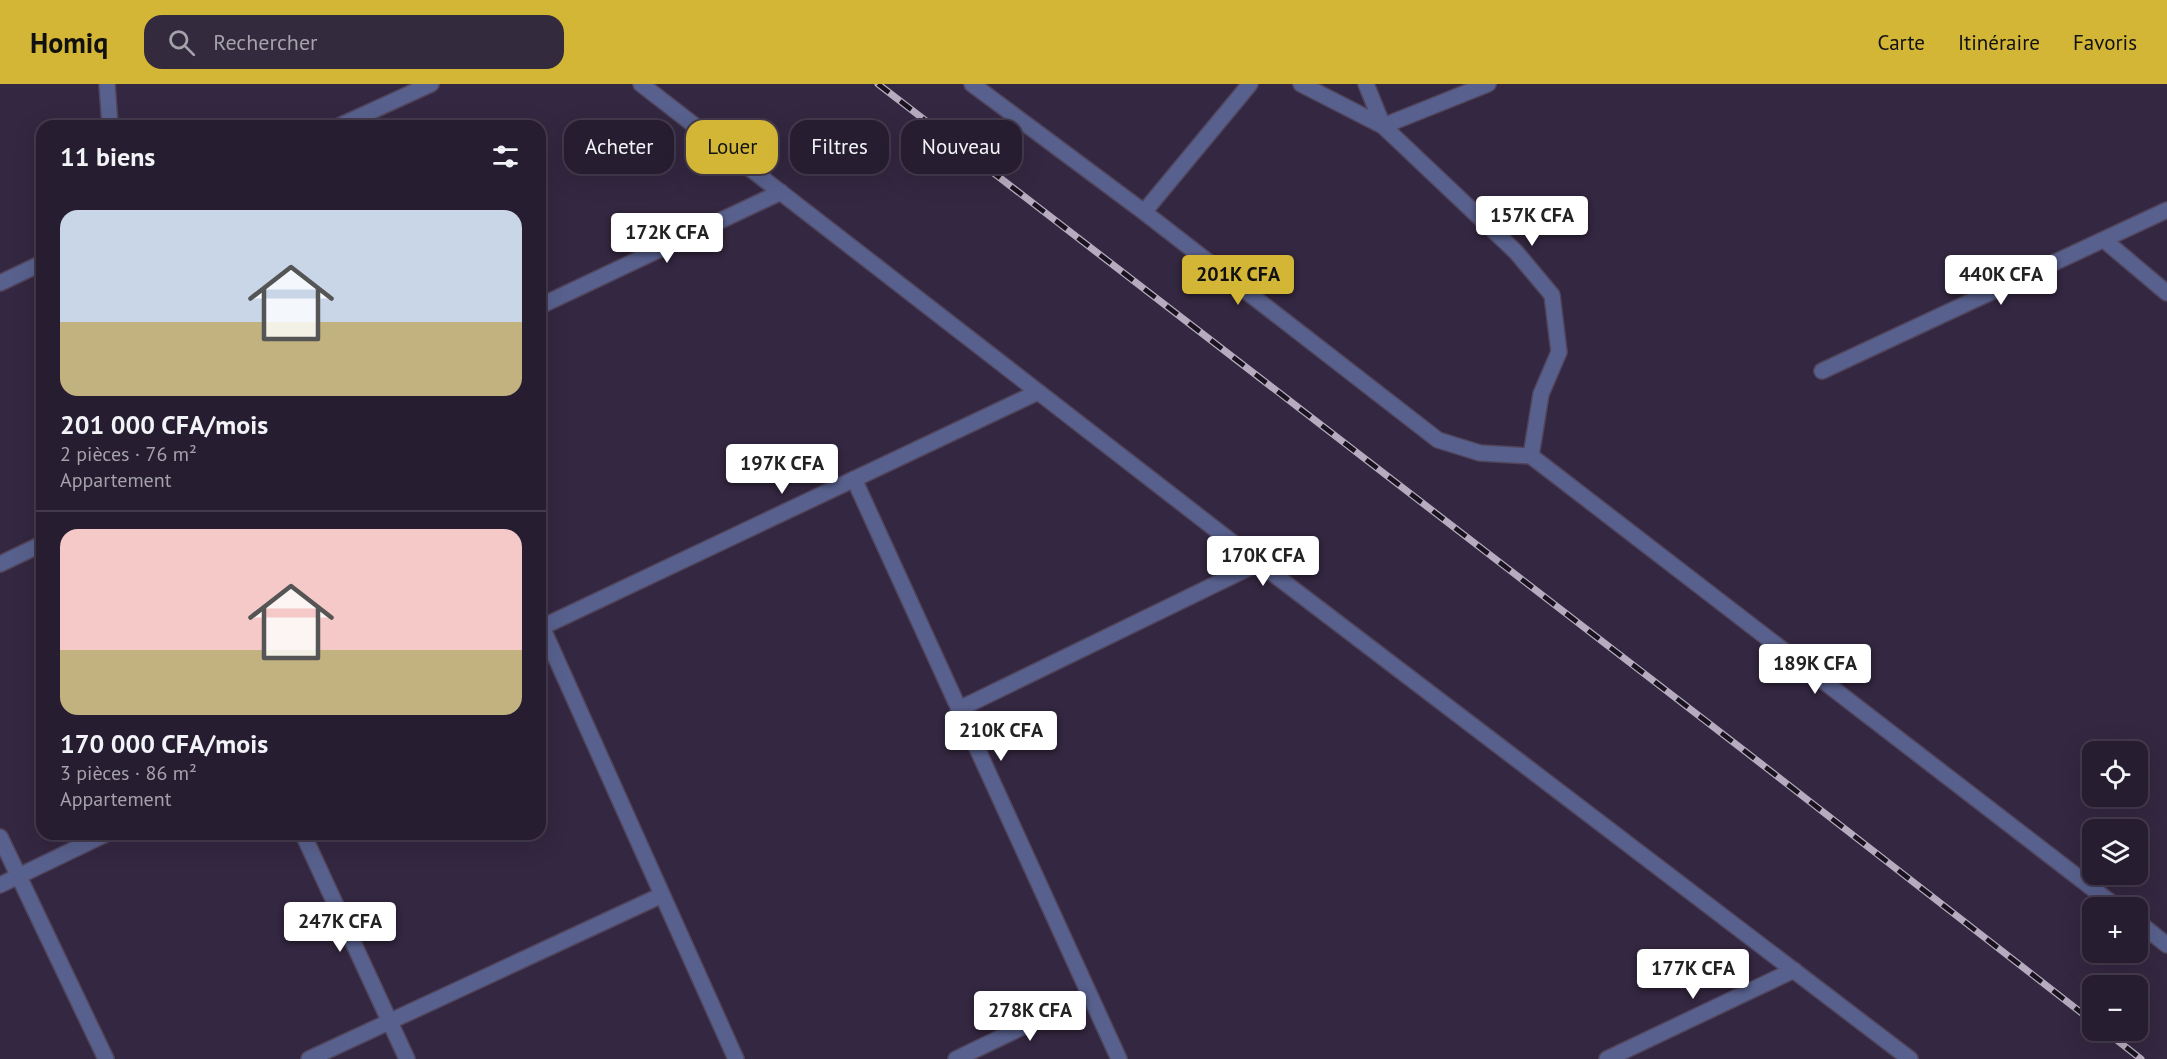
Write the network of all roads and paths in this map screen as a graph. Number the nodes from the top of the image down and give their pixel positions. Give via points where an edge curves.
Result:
1 (106, 84) edge
2 (431, 84) edge
3 (641, 84) edge
4 (972, 84) edge
5 (1250, 84) edge
6 (1301, 84) edge
7 (1365, 84) edge
8 (1488, 84) edge
9 (110, 120) edge
10 (352, 120) edge
11 (1383, 126) junction
12 (781, 192) junction
13 (2167, 210) edge
14 (1144, 212) junction
15 (2104, 240) junction
16 (36, 266) edge
17 (0, 283) edge
18 (2167, 293) edge
19 (546, 303) edge
20 (1822, 371) dead end
21 (1038, 392) junction
22 (1531, 456) junction
23 (854, 479) junction
24 (36, 547) edge
25 (1259, 563) junction
26 (0, 564) edge
27 (546, 626) edge
28 (546, 639) edge
29 (958, 709) junction
30 (0, 837) edge
31 (93, 840) edge
32 (306, 840) edge
33 (18, 876) junction
34 (0, 885) edge
35 (662, 896) junction
36 (2104, 897) edge
37 (2148, 930) edge
38 (2167, 945) edge
39 (1794, 970) junction
40 (1089, 995) junction
41 (390, 1022) junction
42 (106, 1059) edge
43 (309, 1059) edge
44 (407, 1059) edge
45 (736, 1059) edge
46 (956, 1059) edge
47 (1119, 1059) edge
48 (1607, 1059) edge
49 (1910, 1059) edge

1 - 9 street
2 - 10 street
3 - 12 street
4 - 14 street
5 - 14 street
6 - 11 street
7 - 11 street
8 - 11 street
11 - 22 street via 1516,252 1552,295 1559,352 1541,394
12 - 19 street
12 - 21 street
13 - 15 street
14 - 22 street via 1437,440 1480,453
15 - 18 street
15 - 20 street
16 - 17 street
21 - 23 street
21 - 25 street
22 - 36 street
23 - 27 street
23 - 29 street
24 - 26 street
25 - 29 street
25 - 39 street
28 - 35 street
29 - 40 street
30 - 33 street
31 - 33 street
32 - 41 street
33 - 34 street
33 - 42 street
35 - 41 street
35 - 45 street
37 - 38 street
39 - 48 street
39 - 49 street
40 - 46 street
40 - 47 street
41 - 43 street
41 - 44 street

